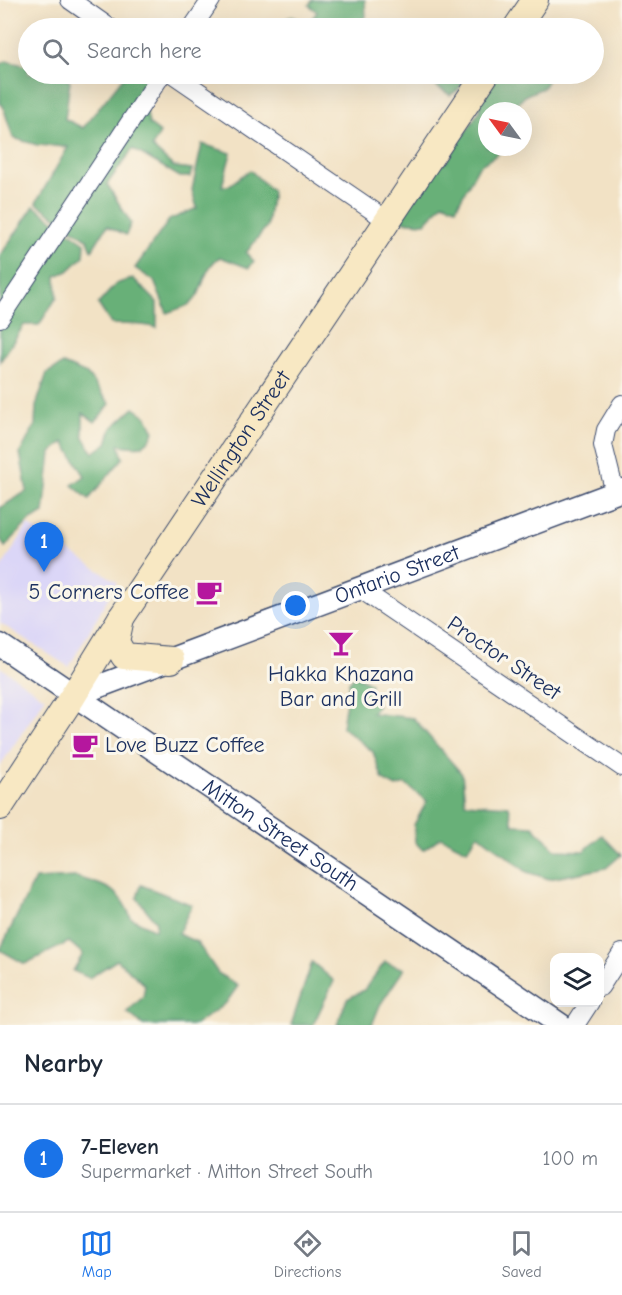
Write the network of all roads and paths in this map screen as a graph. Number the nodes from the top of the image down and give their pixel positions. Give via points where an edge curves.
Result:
1 (70, 0) edge
2 (211, 0) edge
3 (535, 0) edge
4 (96, 18) edge
5 (199, 18) edge
6 (523, 18) edge
7 (155, 84) edge
8 (188, 84) edge
9 (479, 84) edge
10 (388, 221) junction
11 (0, 318) edge
12 (622, 404) edge
13 (618, 492) edge
14 (359, 588) junction
15 (121, 618) junction
16 (0, 645) edge
17 (171, 660) junction
18 (73, 696) junction
19 (622, 767) edge
20 (0, 807) edge
21 (622, 953) edge
22 (604, 981) edge
23 (587, 1007) edge
24 (561, 1025) edge
25 (575, 1025) edge

1 - 4 street
2 - 5 street
3 - 6 main road
7 - 11 street
8 - 10 street
9 - 10 main road, Wellington Street
10 - 15 main road, Wellington Street
12 - 13 street via 606,429 603,445
13 - 14 street, Ontario Street
14 - 17 street, Ontario Street
14 - 19 street, Proctor Street
15 - 17 main road via 116,642 124,656
15 - 18 main road, Wellington Street
16 - 18 street, Mitton Street South
17 - 18 street, Ontario Street
18 - 20 main road, Wellington Street
18 - 24 street, Mitton Street South
21 - 22 street
23 - 25 street

